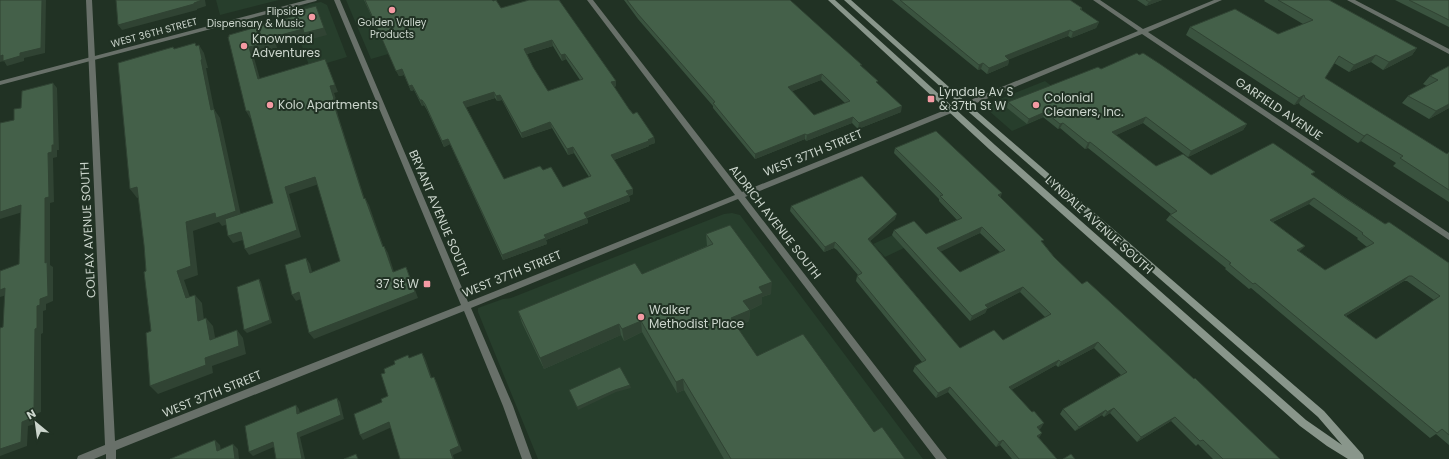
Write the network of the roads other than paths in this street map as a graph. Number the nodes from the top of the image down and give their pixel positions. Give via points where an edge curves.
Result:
1 (88, 0) edge
2 (314, 0) edge
3 (337, 0) edge
4 (590, 0) edge
5 (831, 0) edge
6 (847, 0) edge
7 (1096, 0) edge
8 (1219, 0) edge
9 (1350, 0) edge
10 (1142, 31) junction
11 (1449, 52) edge
12 (92, 59) junction
13 (0, 83) edge
14 (965, 105) junction
15 (952, 110) junction
16 (739, 195) junction
17 (1449, 237) edge
18 (465, 306) junction
19 (110, 447) junction
20 (82, 459) edge
21 (111, 459) edge
22 (526, 459) edge
23 (942, 459) edge
24 (1358, 459) edge

1 - 12 street, COLFAX AVENUE SOUTH
2 - 12 street, WEST 36TH STREET
3 - 18 street, BRYANT AVENUE SOUTH
4 - 16 street, ALDRICH AVENUE SOUTH
5 - 15 main road, LYNDALE AVENUE SOUTH
6 - 14 main road, LYNDALE AVENUE SOUTH
7 - 10 street, GARFIELD AVENUE
8 - 10 street
9 - 11 street
10 - 14 street
10 - 17 street, GARFIELD AVENUE
12 - 13 street, WEST 36TH STREET
12 - 19 street, COLFAX AVENUE SOUTH
14 - 24 main road, LYNDALE AVENUE SOUTH via 1321,414
15 - 16 street, WEST 37TH STREET
15 - 24 main road, LYNDALE AVENUE SOUTH via 1303,423
16 - 18 street, WEST 37TH STREET
16 - 23 street, ALDRICH AVENUE SOUTH
18 - 19 street, WEST 37TH STREET
18 - 22 street, BRYANT AVENUE SOUTH via 508,406
19 - 20 street, WEST 37TH STREET
19 - 21 street, COLFAX AVENUE SOUTH

